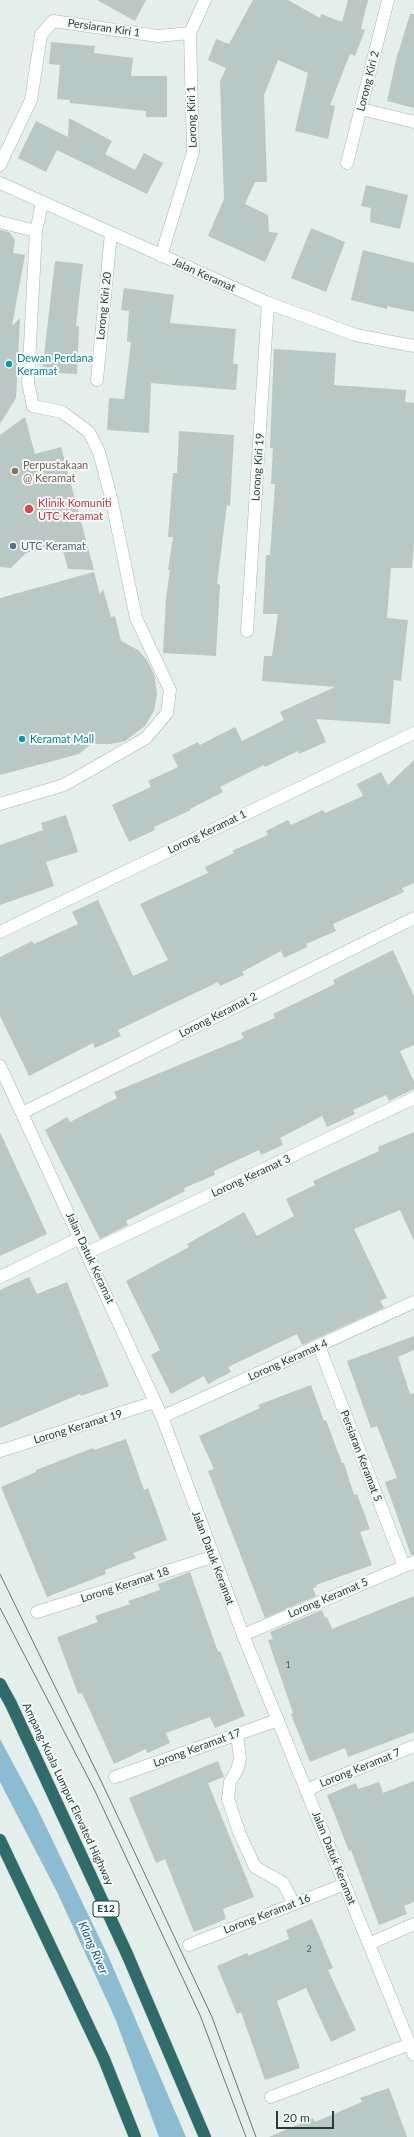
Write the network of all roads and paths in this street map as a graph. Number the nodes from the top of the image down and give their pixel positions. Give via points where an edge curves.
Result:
1 (205, 0) edge
2 (388, 0) edge
3 (190, 33) junction
4 (361, 109) junction
5 (414, 122) edge
6 (347, 163) dead end
7 (0, 165) edge
8 (0, 183) edge
9 (42, 203) junction
10 (0, 222) edge
11 (36, 231) junction
12 (111, 233) junction
13 (161, 256) junction
14 (268, 304) junction
15 (414, 346) edge
16 (96, 380) dead end
17 (247, 630) dead end
18 (414, 732) edge
19 (0, 804) edge
20 (414, 918) edge
21 (0, 932) edge
22 (0, 1066) edge
23 (3, 1081) edge
24 (414, 1098) edge
25 (22, 1113) junction
26 (80, 1238) junction
27 (88, 1253) junction
28 (0, 1277) edge
29 (414, 1302) edge
30 (319, 1346) junction
31 (155, 1402) junction
32 (162, 1417) junction
33 (0, 1451) edge
34 (212, 1557) junction
35 (409, 1564) edge
36 (37, 1612) dead end
37 (243, 1635) junction
38 (0, 1684) edge
39 (278, 1720) junction
40 (237, 1734) junction
41 (414, 1746) edge
42 (116, 1777) dead end
43 (306, 1790) junction
44 (0, 1840) edge
45 (345, 1884) junction
46 (294, 1904) junction
47 (414, 1924) edge
48 (369, 1944) junction
49 (189, 1945) dead end
50 (413, 2052) edge
51 (271, 2097) dead end
52 (135, 2137) edge
53 (205, 2137) edge

1 - 3 street, Lorong Kiri 1
2 - 4 street, Lorong Kiri 2
3 - 7 street, Persiaran Kiri 1 via 158,36 53,21 41,36 31,100
3 - 13 street, Lorong Kiri 1 via 194,152
4 - 5 street
4 - 6 street, Lorong Kiri 2
8 - 9 street, Jalan Keramat
9 - 11 street
9 - 12 street, Jalan Keramat
10 - 11 street
11 - 19 street via 28,383 33,406 62,412 89,432 99,452 136,618 170,690 167,713 146,738 64,785
12 - 13 street, Jalan Keramat
12 - 16 street, Lorong Kiri 20
13 - 14 street, Jalan Keramat
14 - 15 street, Jalan Keramat via 356,335
14 - 17 street, Lorong Kiri 19
18 - 21 street, Lorong Keramat 1
20 - 25 street, Lorong Keramat 2
22 - 23 street, Jalan Datuk Keramat
23 - 25 street, Jalan Datuk Keramat
24 - 27 street, Lorong Keramat 3
25 - 26 street, Jalan Datuk Keramat
26 - 27 street, Jalan Datuk Keramat
26 - 28 street
27 - 31 street, Jalan Datuk Keramat
29 - 30 street, Lorong Keramat 4
30 - 32 street, Lorong Keramat 4
30 - 35 street, Persiaran Keramat 5
31 - 32 street, Jalan Datuk Keramat
31 - 33 street, Lorong Keramat 19
32 - 34 street, Jalan Datuk Keramat
34 - 36 street, Lorong Keramat 18
34 - 37 street, Jalan Datuk Keramat
35 - 37 street, Lorong Keramat 5
37 - 39 street, Jalan Datuk Keramat
38 - 53 highway, Ampang-Kuala Lumpur Elevated Highway / E12 via 127,1954
39 - 40 street, Lorong Keramat 17
39 - 43 street, Jalan Datuk Keramat
40 - 42 street, Lorong Keramat 17
40 - 46 street via 240,1759 230,1782 228,1799 239,1832 255,1867 283,1882
41 - 43 street, Lorong Keramat 7
43 - 45 street, Jalan Datuk Keramat
44 - 52 highway via 104,2059
45 - 46 street, Lorong Keramat 16
45 - 48 street, Jalan Datuk Keramat
46 - 49 street, Lorong Keramat 16
47 - 48 street
48 - 50 street, Jalan Datuk Keramat
50 - 51 street

